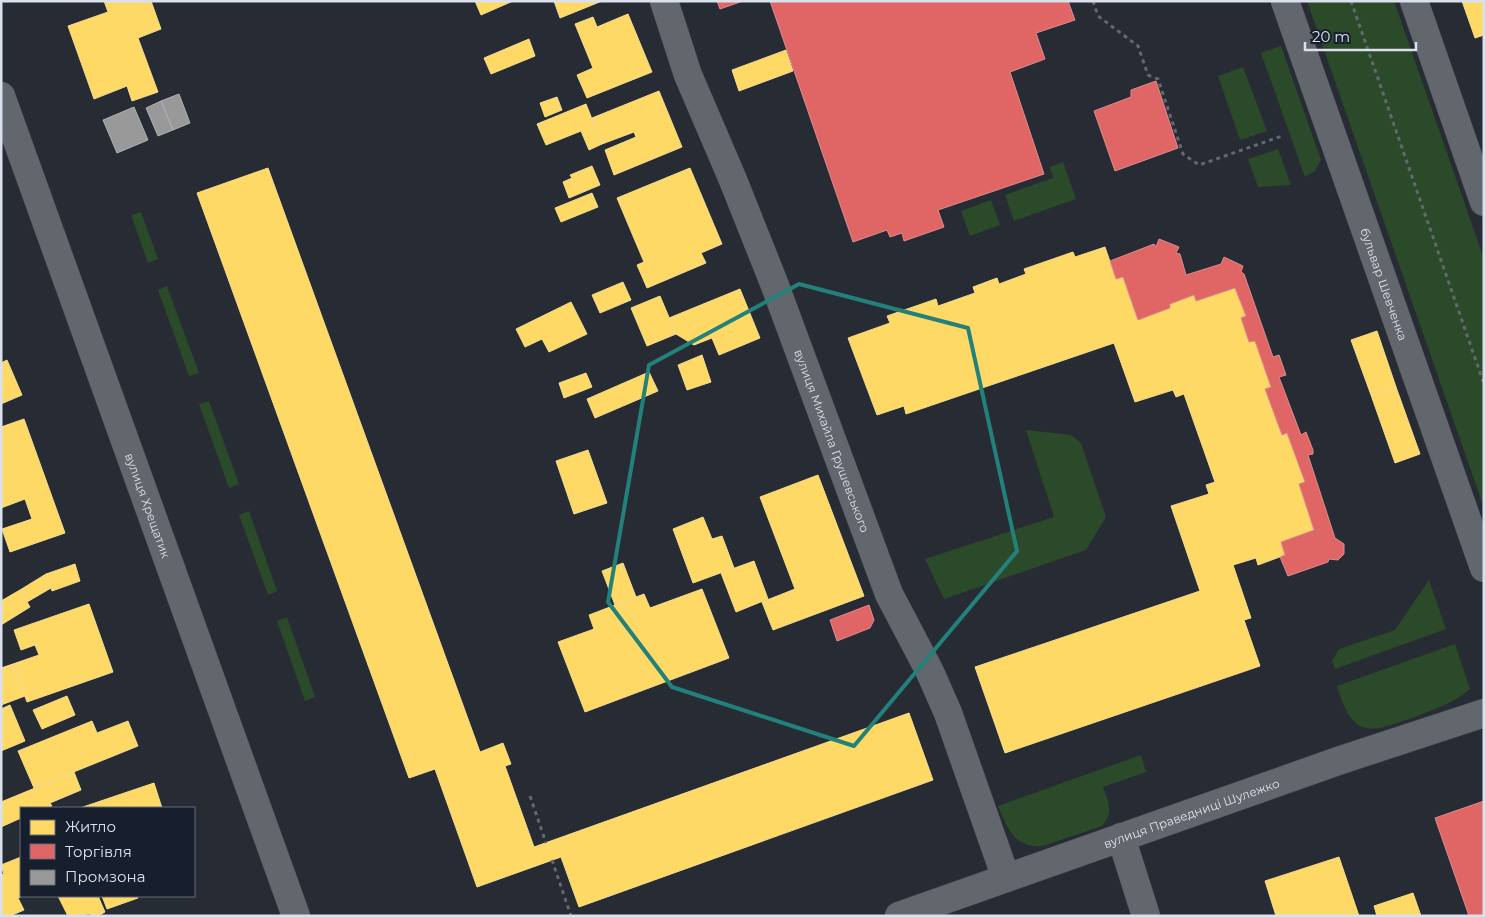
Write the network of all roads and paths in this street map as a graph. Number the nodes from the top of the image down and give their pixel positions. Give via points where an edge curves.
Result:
1 (664, 1) edge
2 (1093, 1) edge
3 (1285, 1) edge
4 (1351, 1) edge
5 (1414, 1) edge
6 (1, 96) edge
7 (1282, 136) dead end
8 (1484, 202) edge
9 (1484, 384) edge
10 (1484, 568) edge
11 (1484, 713) edge
12 (530, 796) dead end
13 (1121, 837) junction
14 (546, 843) dead end
15 (552, 860) dead end
16 (1006, 878) junction
17 (296, 916) edge
18 (571, 916) edge
19 (899, 916) edge
20 (1146, 916) edge

1 - 16 street, вулиця Михайла Грушевського via 688,75 774,283 889,594 948,713
2 - 7 path via 1098,16 1138,46 1148,75 1158,79 1183,154 1199,165
3 - 10 street, бульвар Шевченка
4 - 9 path
5 - 8 street
6 - 17 street, вулиця Хрещатик
11 - 13 street, вулиця Праведниці Шулежко
12 - 14 path
13 - 16 street, вулиця Праведниці Шулежко
13 - 20 street
15 - 18 path
16 - 19 street, вулиця Праведниці Шулежко

